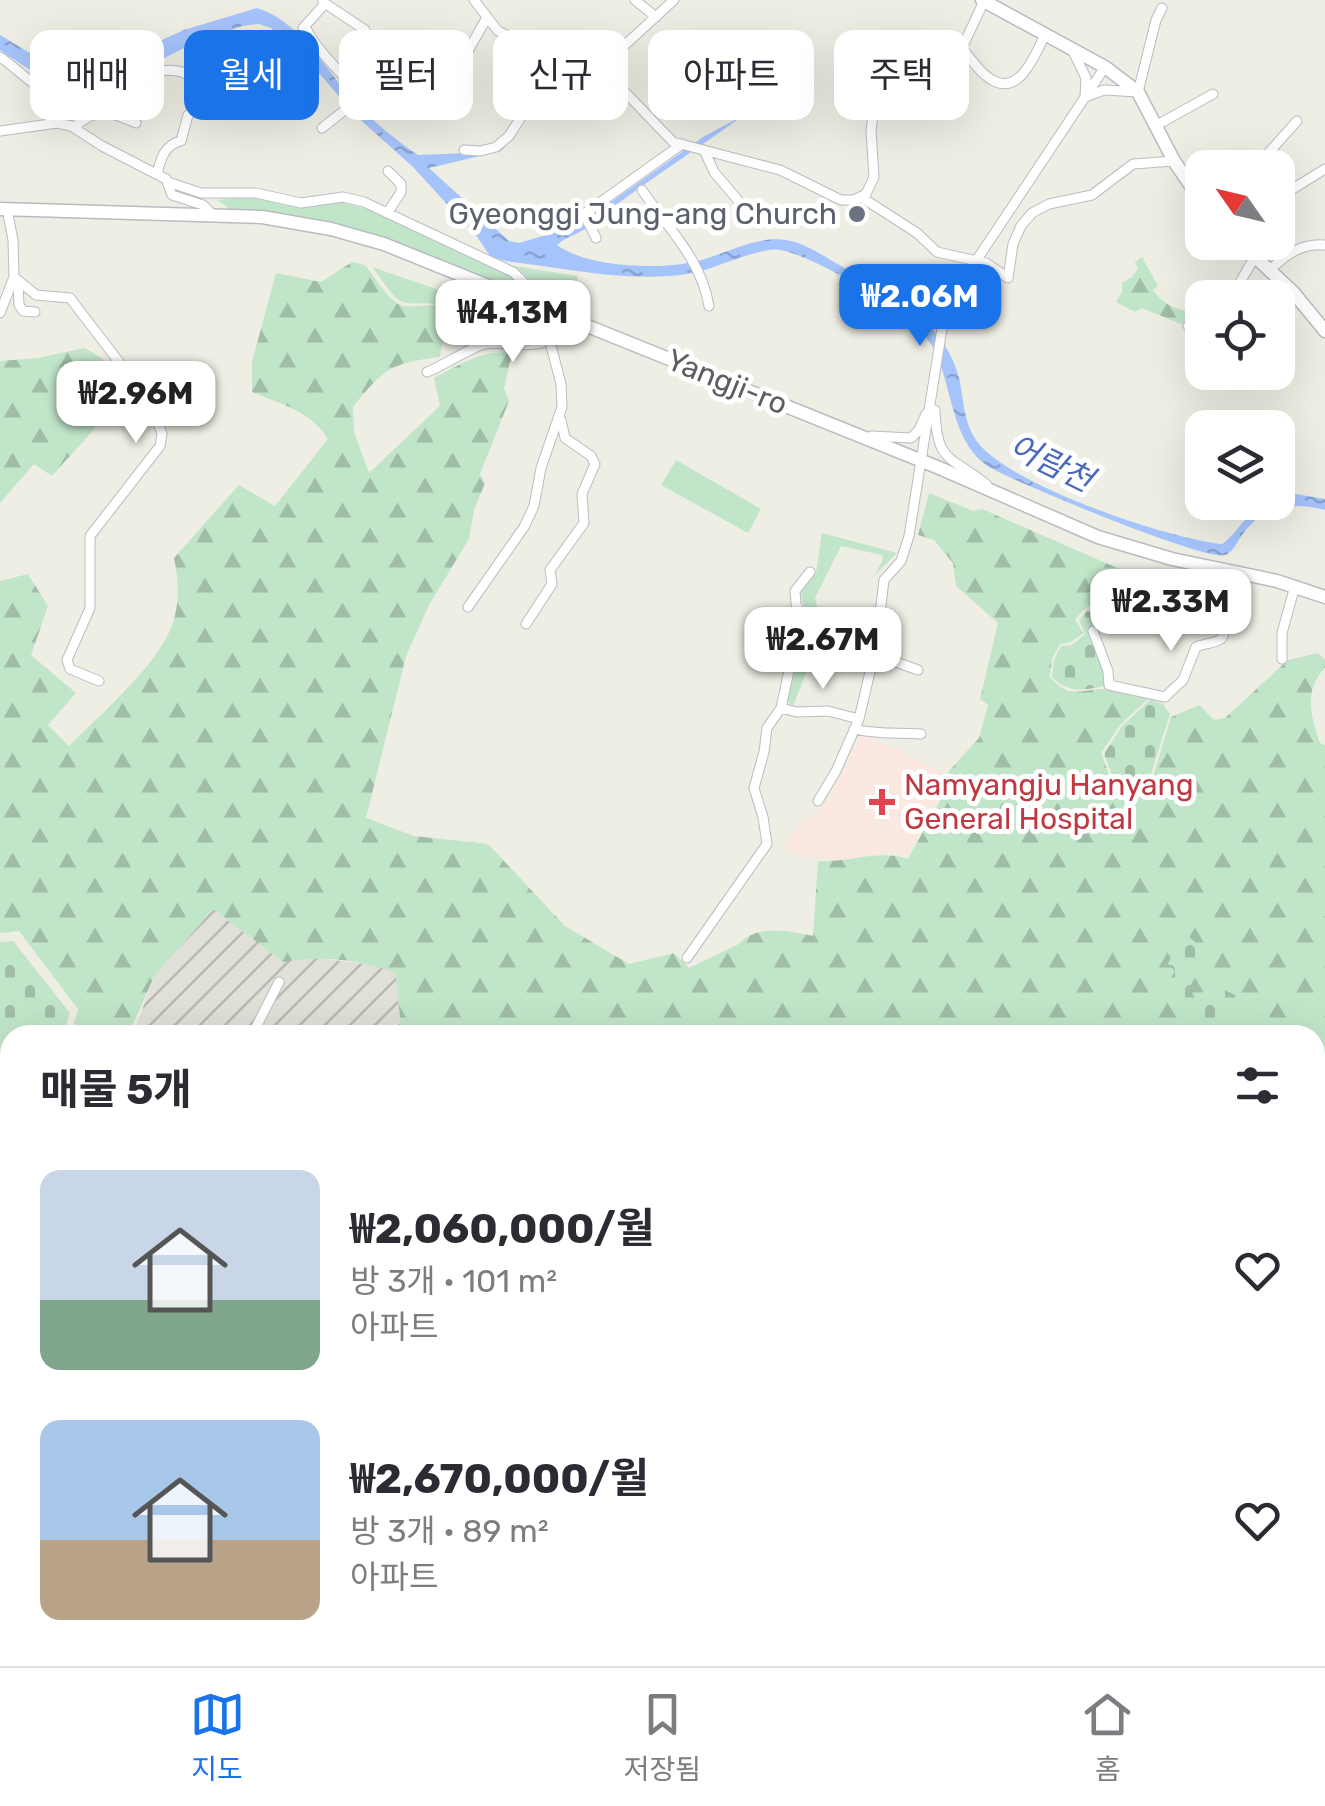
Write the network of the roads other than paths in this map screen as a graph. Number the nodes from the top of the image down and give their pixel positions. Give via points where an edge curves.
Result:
1 (474, 0) edge
2 (636, 0) edge
3 (674, 0) edge
4 (983, 0) edge
5 (324, 1) edge
6 (1162, 8) dead end
7 (656, 17) junction
8 (486, 18) junction
9 (365, 30) dead end
10 (498, 30) edge
11 (969, 31) edge
12 (1045, 35) junction
13 (628, 41) edge
14 (473, 42) edge
15 (1073, 51) junction
16 (969, 57) edge
17 (0, 58) edge
18 (1105, 67) junction
19 (30, 80) edge
20 (1138, 92) junction
21 (1212, 94) dead end
22 (628, 97) edge
23 (1085, 97) junction
24 (56, 120) edge
25 (187, 120) edge
26 (519, 120) edge
27 (872, 120) edge
28 (1297, 121) dead end
29 (56, 123) junction
30 (136, 123) dead end
31 (1157, 125) junction
32 (74, 128) junction
33 (322, 128) dead end
34 (0, 131) edge
35 (682, 144) junction
36 (464, 150) dead end
37 (702, 150) junction
38 (1271, 150) edge
39 (1174, 160) junction
40 (1325, 169) edge
41 (388, 171) dead end
42 (1182, 173) junction
43 (156, 174) junction
44 (1185, 174) edge
45 (1185, 177) edge
46 (168, 182) junction
47 (1295, 188) edge
48 (642, 190) dead end
49 (861, 197) junction
50 (3, 209) edge
51 (572, 210) dead end
52 (388, 212) junction
53 (212, 214) junction
54 (584, 214) junction
55 (758, 224) dead end
56 (594, 233) dead end
57 (1325, 245) edge
58 (1256, 260) edge
59 (976, 261) junction
60 (0, 268) edge
61 (1268, 271) junction
62 (15, 277) junction
63 (709, 306) dead end
64 (35, 312) dead end
65 (0, 313) edge
66 (556, 314) junction
67 (1325, 331) edge
68 (548, 334) junction
69 (426, 372) dead end
70 (934, 388) junction
71 (562, 408) junction
72 (860, 436) junction
73 (923, 462) junction
74 (998, 494) junction
75 (1228, 570) junction
76 (810, 572) dead end
77 (1295, 586) junction
78 (1325, 597) edge
79 (468, 607) dead end
80 (526, 624) dead end
81 (1093, 631) dead end
82 (874, 654) junction
83 (1282, 660) dead end
84 (918, 670) dead end
85 (99, 680) dead end
86 (781, 708) junction
87 (857, 724) junction
88 (921, 734) dead end
89 (818, 800) dead end
90 (687, 958) dead end
91 (279, 982) dead end
92 (257, 1025) edge

1 - 8 street
2 - 7 street
3 - 7 street
4 - 11 street
4 - 12 street
5 - 9 street
5 - 33 street via 304,27 344,79 359,88
6 - 20 street
7 - 13 street
8 - 10 street
8 - 14 street
12 - 15 street
12 - 16 street via 1020,79 1008,83 991,80
15 - 18 street
15 - 23 street via 1086,78
17 - 19 street
18 - 20 street
18 - 23 street
20 - 23 street via 1104,90
20 - 31 street
21 - 31 street
22 - 35 street via 665,136
23 - 59 street
24 - 29 street
25 - 43 street via 182,141 166,150
26 - 36 street via 496,147
27 - 49 street via 874,178
28 - 38 street
29 - 32 street
29 - 34 street
30 - 32 street via 110,111 86,116
31 - 39 street
32 - 43 street
35 - 37 street
35 - 54 street
37 - 49 street via 780,170 842,200
37 - 55 street
39 - 42 street
39 - 59 street via 1134,164 1092,195 1032,214 1013,244 1008,278
40 - 47 street
41 - 52 street via 401,192
42 - 44 street
42 - 45 street
43 - 46 street
46 - 52 street via 201,194 244,192 301,203 342,197
46 - 53 street via 172,196
48 - 63 street via 693,257
49 - 59 street via 938,252
50 - 53 street, Yangji-ro
50 - 62 street
51 - 54 street
52 - 66 street via 513,272
53 - 66 street, Yangji-ro via 292,222 384,244
54 - 56 street
57 - 61 street via 1286,254
58 - 61 street
59 - 70 street via 944,316
60 - 62 street
61 - 67 street
62 - 64 street via 19,305
62 - 65 street
62 - 85 street via 36,295 70,298 124,378 148,398 162,434 160,446 90,536 90,608 67,660 70,669
66 - 68 street
66 - 72 street, Yangji-ro
68 - 69 street via 542,344 476,346
68 - 71 street
70 - 72 street via 914,436
70 - 73 street
70 - 74 street via 941,452
71 - 79 street via 534,506
71 - 80 street via 565,438 595,464 582,494 584,523 550,570 552,584
72 - 73 street, Yangji-ro
73 - 74 street, Yangji-ro
73 - 82 street via 901,561 884,580
74 - 75 street, Yangji-ro via 1124,546
75 - 77 street, Yangji-ro
75 - 81 street via 1224,634 1196,647 1183,680 1164,697 1109,685
76 - 86 street via 795,591 803,629
77 - 78 street, Yangji-ro
77 - 83 street
82 - 84 street
82 - 87 street
86 - 87 street via 828,712
86 - 90 street via 767,728 754,788 767,844
87 - 88 street via 884,736
87 - 89 street
91 - 92 street

